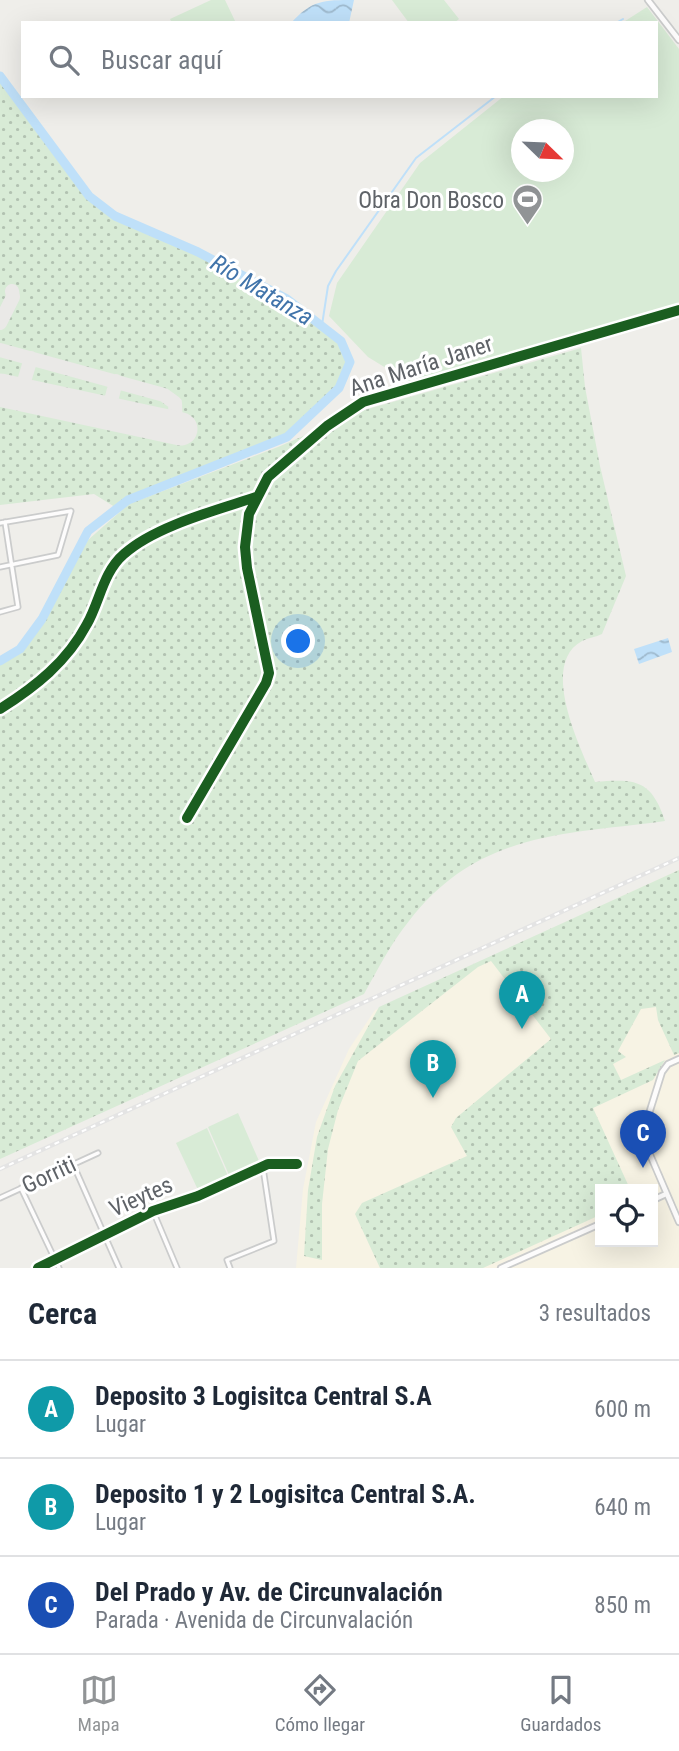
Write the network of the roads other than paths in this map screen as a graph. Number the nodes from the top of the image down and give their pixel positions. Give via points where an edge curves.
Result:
1 (648, 0) edge
2 (679, 40) edge
3 (679, 310) edge
4 (256, 497) junction
5 (2, 522) edge
6 (11, 565) junction
7 (0, 567) edge
8 (0, 611) edge
9 (0, 709) edge
10 (187, 818) dead end
11 (679, 1059) edge
12 (98, 1153) dead end
13 (74, 1164) junction
14 (297, 1164) dead end
15 (263, 1168) junction
16 (21, 1188) junction
17 (666, 1195) junction
18 (0, 1198) edge
19 (658, 1198) edge
20 (153, 1211) junction
21 (679, 1222) edge
22 (595, 1226) edge
23 (105, 1237) junction
24 (55, 1260) junction
25 (37, 1268) edge
26 (59, 1268) edge
27 (119, 1268) edge
28 (177, 1268) edge
29 (230, 1268) edge
30 (501, 1268) edge

1 - 2 street
3 - 4 street, Ana María Janer via 356,405 268,477
4 - 9 street via 152,536 122,554 110,570 87,625 50,674
4 - 10 street, Ana María Janer via 245,547 269,673 267,683
5 - 6 street
5 - 6 street via 71,511 59,552
6 - 7 street
6 - 8 street via 18,607
11 - 17 street via 662,1072 642,1136
12 - 13 street, Gorriti
13 - 16 street, Gorriti
13 - 23 street
14 - 15 street, Vieytes via 281,1162
15 - 20 street, Vieytes
15 - 29 street via 274,1241 227,1260
16 - 18 street, Gorriti
16 - 24 street
17 - 19 street
17 - 21 street
20 - 23 street, Vieytes
20 - 28 street
22 - 30 street
23 - 24 street, Vieytes
23 - 27 street
24 - 25 street, Vieytes
24 - 26 street

